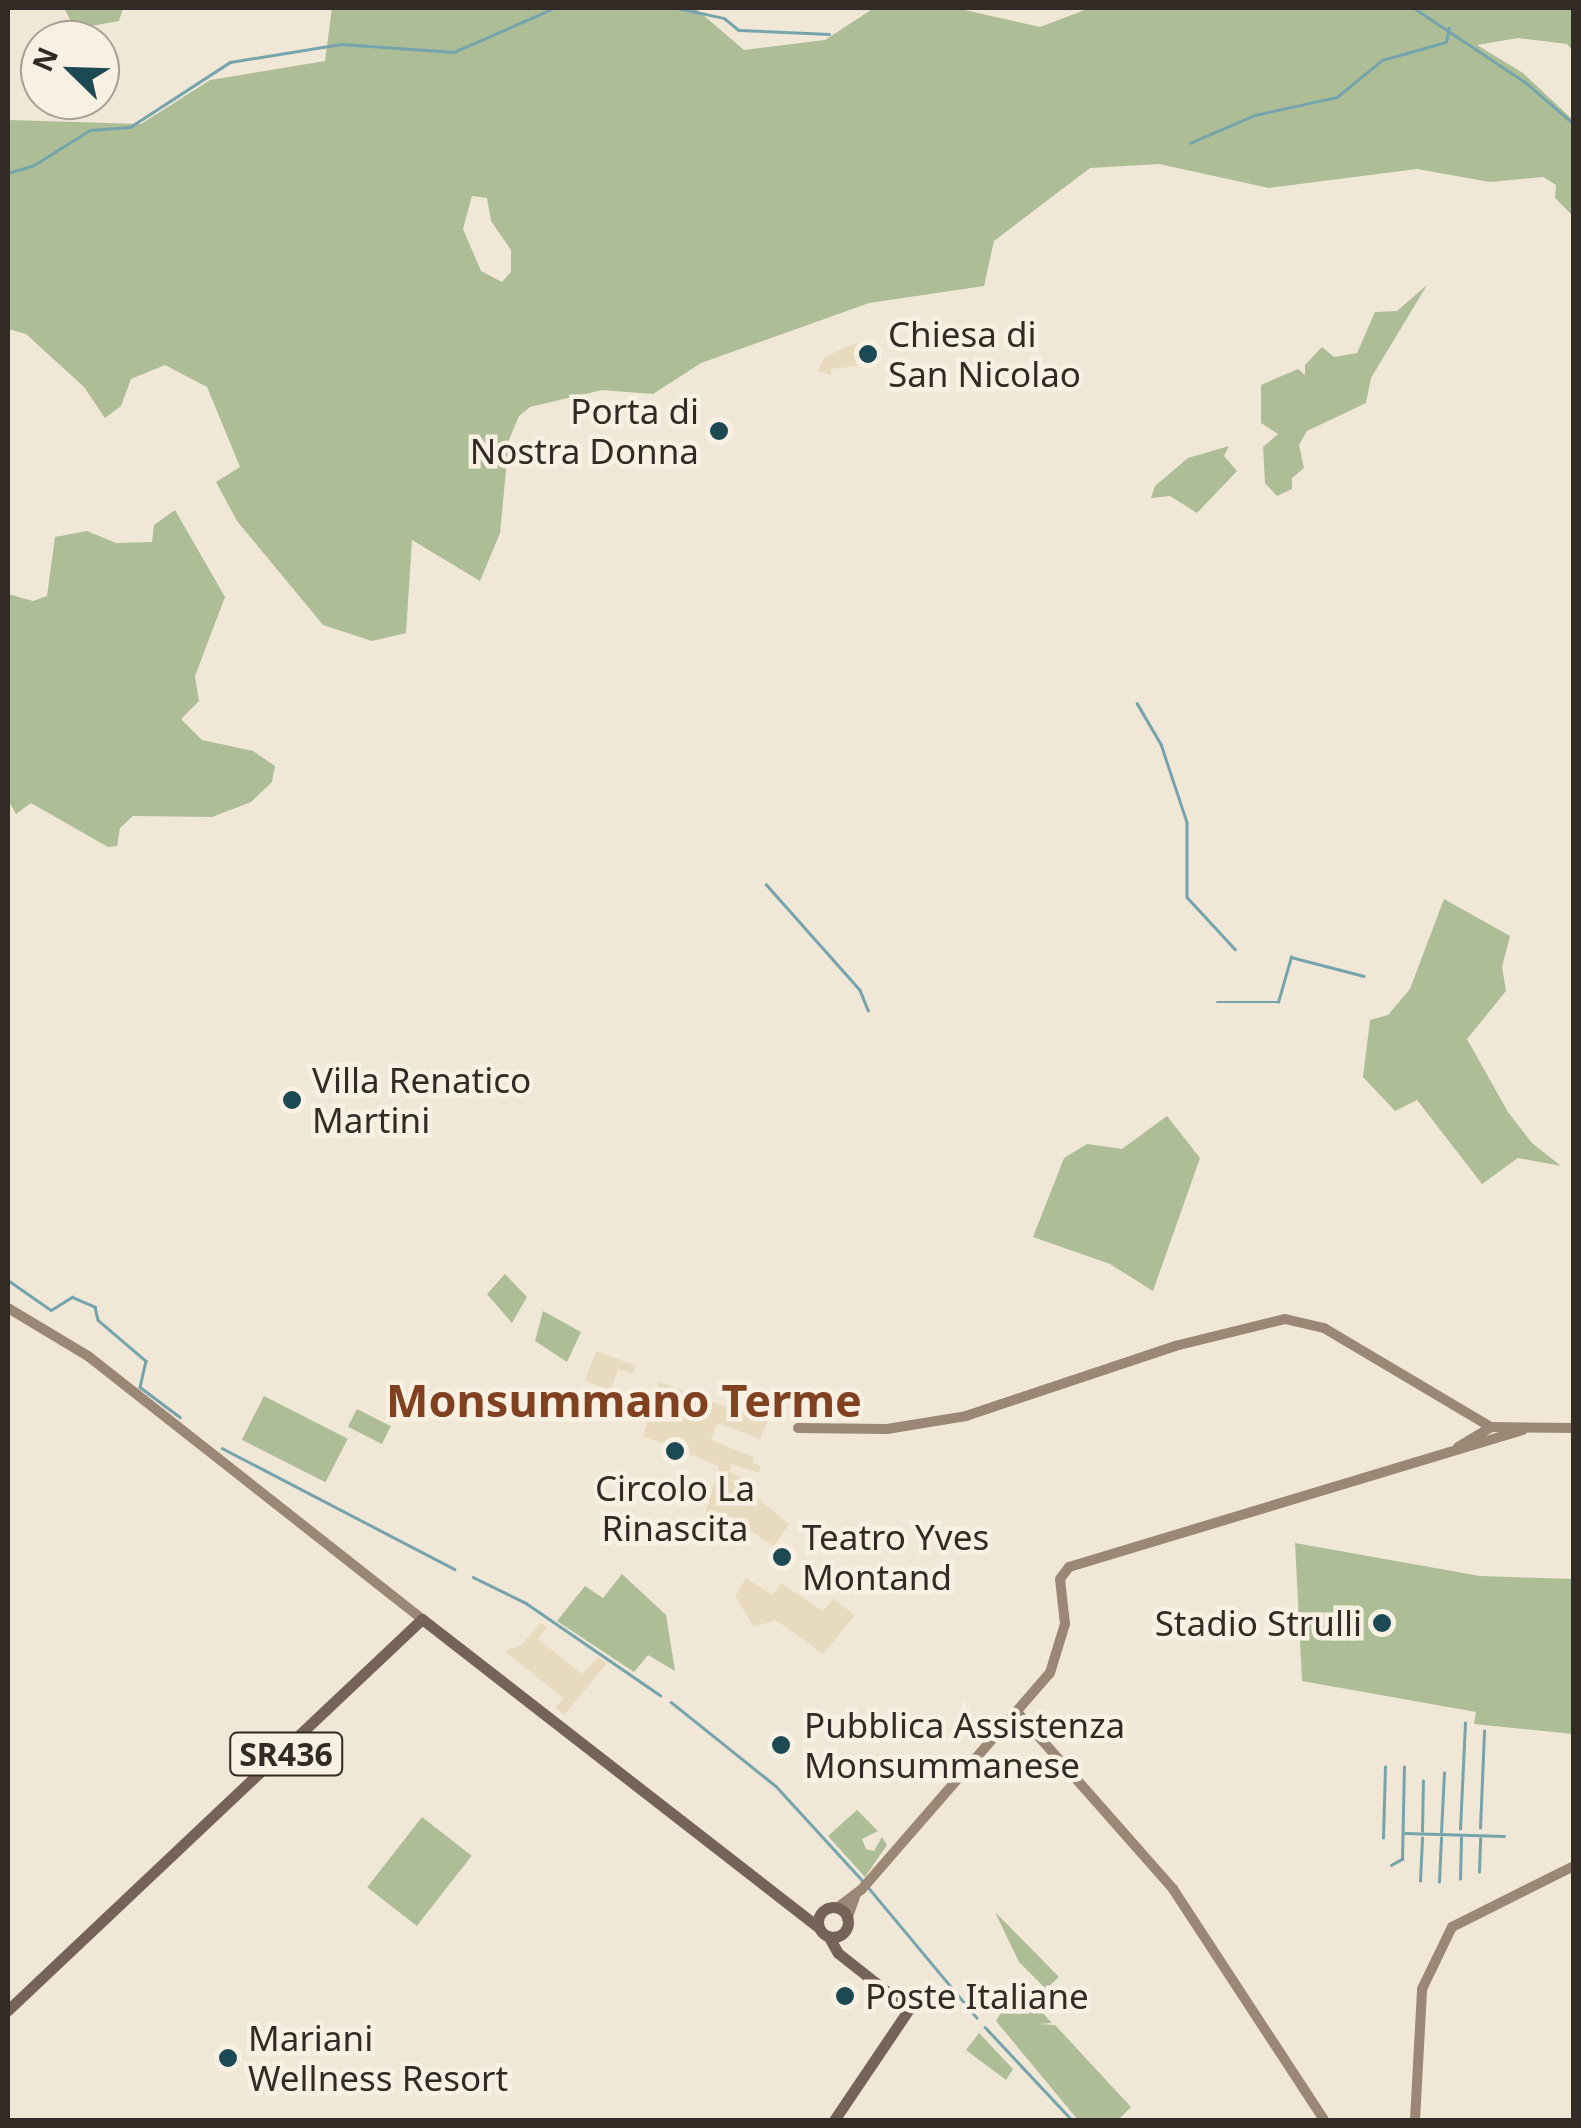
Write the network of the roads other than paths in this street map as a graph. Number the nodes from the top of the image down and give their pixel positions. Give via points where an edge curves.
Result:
1 (8, 1308) edge
2 (1463, 1414) junction
3 (798, 1428) dead end
4 (1493, 1428) junction
5 (1574, 1428) edge
6 (1524, 1430) junction
7 (1464, 1443) junction
8 (1490, 1443) junction
9 (1452, 1452) junction
10 (422, 1618) junction
11 (1018, 1713) junction
12 (1574, 1866) edge
13 (863, 1889) junction
14 (787, 1907) junction
15 (838, 1908) junction
16 (823, 1910) junction
17 (846, 1924) junction
18 (818, 1927) junction
19 (829, 1937) junction
20 (867, 1974) junction
21 (8, 2010) edge
22 (834, 2120) edge
23 (1324, 2120) edge
24 (1415, 2120) edge

1 - 10 street via 88,1356
2 - 3 street via 1354,1344 1306,1322 1284,1320 1175,1346 946,1420 886,1429
2 - 4 street
2 - 7 street via 1469,1429
4 - 6 street
4 - 7 street
4 - 8 street
5 - 6 street
6 - 8 street
7 - 9 street
8 - 9 street
9 - 11 street via 1062,1572 1065,1624 1057,1660
10 - 14 main road
10 - 21 main road, SR436
11 - 13 street
11 - 23 street via 1174,1889
12 - 24 street via 1452,1927 1422,1989
13 - 15 street
13 - 17 street
14 - 16 main road
14 - 18 main road
15 - 16 main road
15 - 17 main road
16 - 18 main road
17 - 19 main road
17 - 20 main road via 848,1952
18 - 19 main road
19 - 20 main road via 838,1953
20 - 22 main road via 903,2002 908,2016

